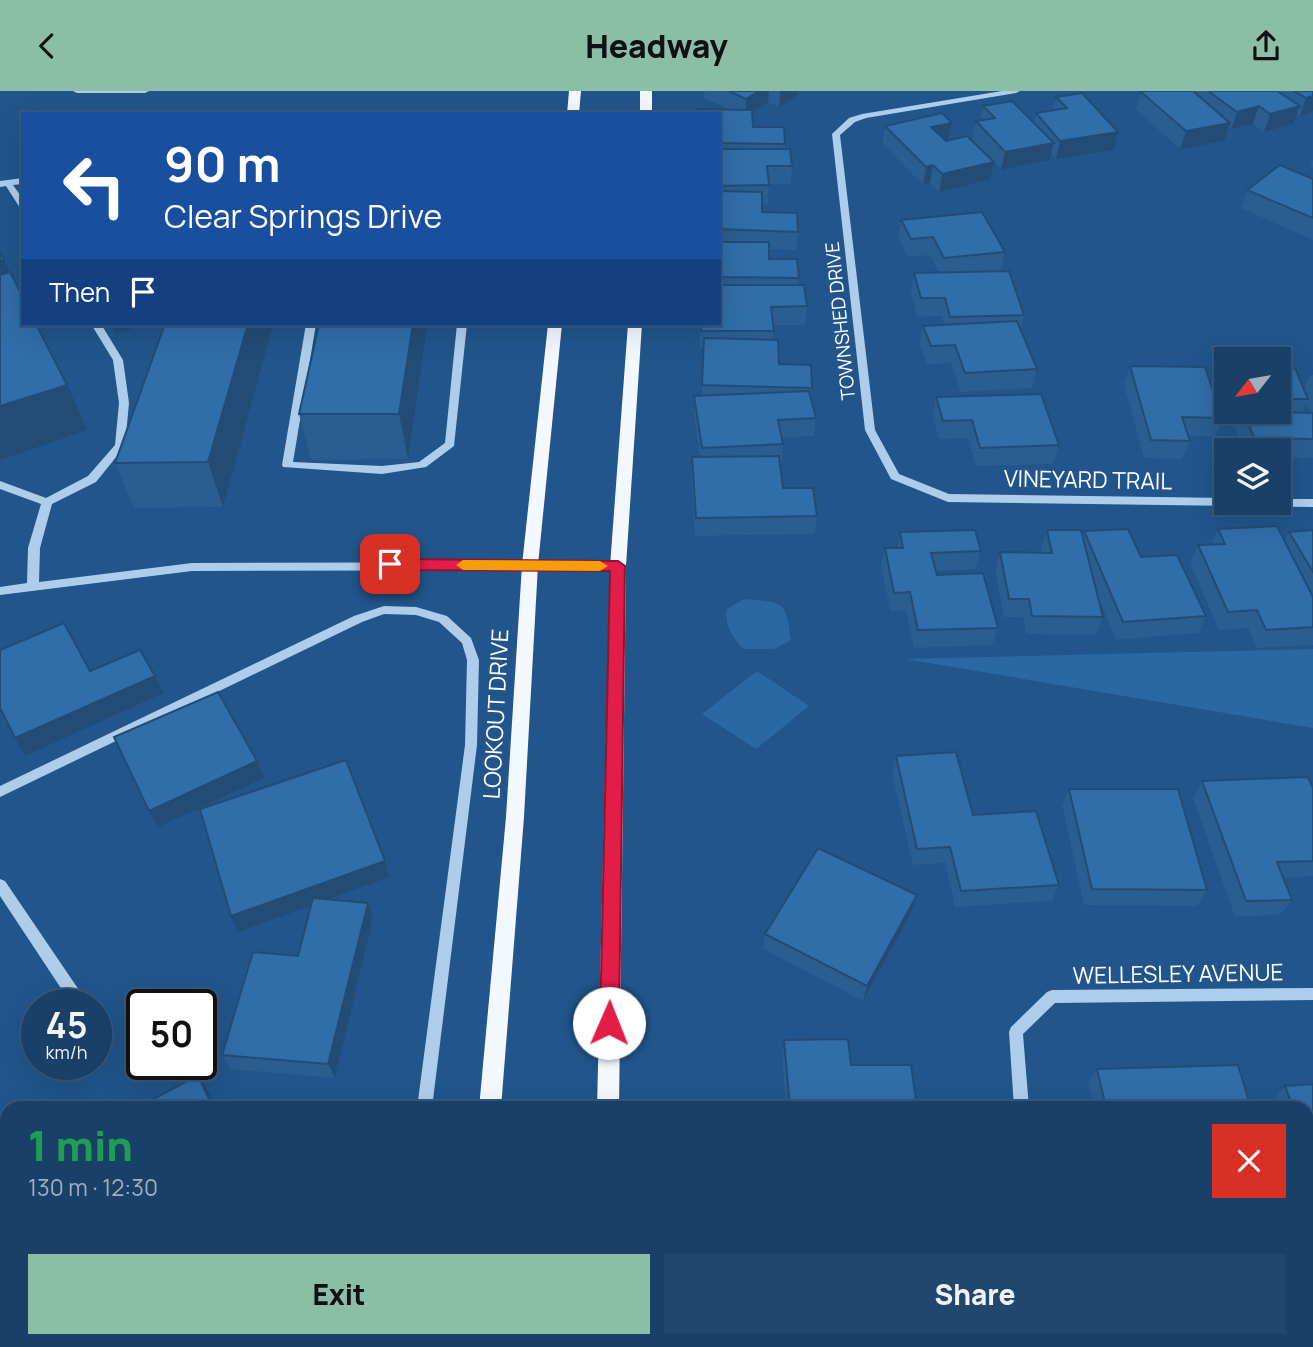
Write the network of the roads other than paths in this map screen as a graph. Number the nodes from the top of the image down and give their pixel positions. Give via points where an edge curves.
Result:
1 (77, 91) edge
2 (145, 91) edge
3 (575, 91) edge
4 (646, 91) edge
5 (1016, 91) edge
6 (573, 112) edge
7 (646, 112) edge
8 (4, 184) edge
9 (21, 204) edge
10 (97, 326) edge
11 (311, 326) edge
12 (462, 326) edge
13 (555, 326) edge
14 (635, 326) edge
15 (0, 485) edge
16 (948, 498) joint
17 (47, 502) junction
18 (1214, 502) edge
19 (1291, 503) edge
20 (1313, 503) edge
21 (530, 565) junction
22 (618, 566) junction
23 (33, 585) junction
24 (0, 591) edge
25 (0, 792) edge
26 (0, 885) edge
27 (70, 989) edge
28 (1313, 994) edge
29 (425, 1101) edge
30 (491, 1101) edge
31 (608, 1101) edge
32 (1021, 1101) edge

1 - 2 street
3 - 6 main road
4 - 7 main road
5 - 16 street, TOWNSHED DRIVE via 866,116 852,120 836,134 870,431 895,477
8 - 9 street
10 - 17 street via 118,360 124,403 120,446 92,479
11 - 12 street via 287,465 382,470 422,465 450,444
13 - 21 main road, LOOKOUT DRIVE
14 - 22 main road
15 - 17 street
16 - 18 street, VINEYARD TRAIL
17 - 23 street via 34,548
19 - 20 street
21 - 22 street
21 - 23 street via 192,567
21 - 30 main road, LOOKOUT DRIVE via 515,817
22 - 31 main road
23 - 24 street
25 - 29 street via 358,619 384,610 443,618 467,641 473,660 471,733
26 - 27 street
28 - 32 street, WELLESLEY AVENUE via 1052,997 1016,1033

